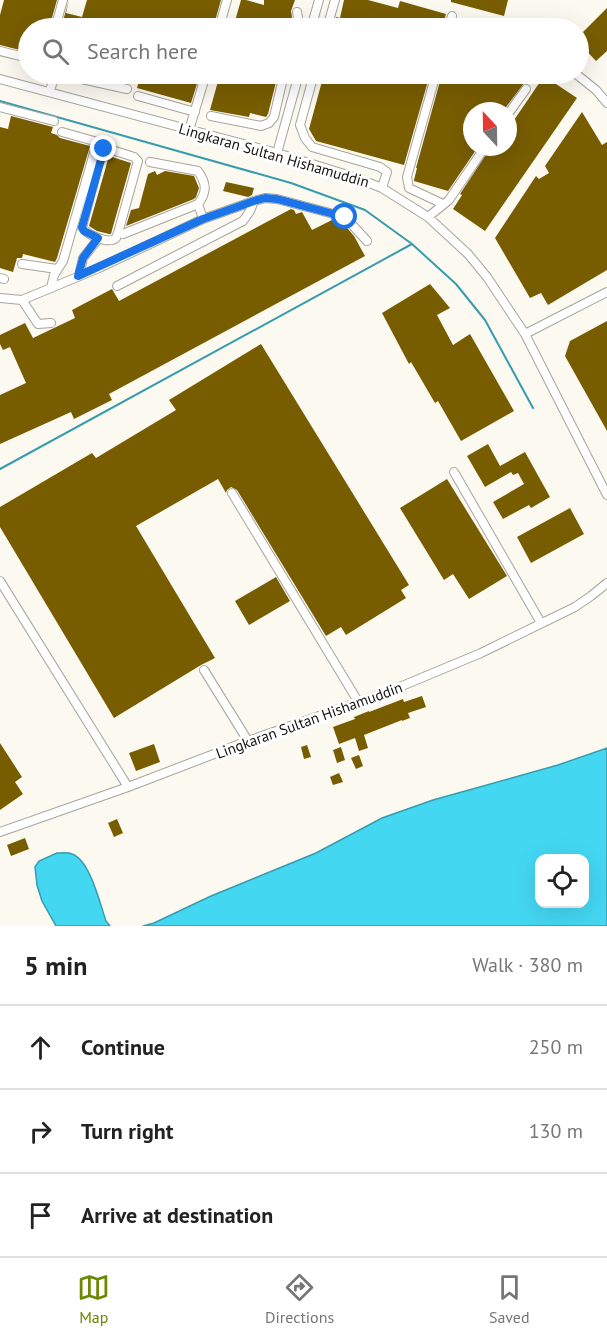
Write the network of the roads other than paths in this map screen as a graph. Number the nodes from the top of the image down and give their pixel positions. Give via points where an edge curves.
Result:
1 (63, 0) edge
2 (227, 0) edge
3 (319, 0) edge
4 (335, 0) edge
5 (297, 12) dead end
6 (58, 18) edge
7 (222, 18) edge
8 (298, 18) edge
9 (314, 18) edge
10 (330, 18) edge
11 (0, 51) edge
12 (18, 56) edge
13 (0, 80) edge
14 (52, 84) edge
15 (104, 84) edge
16 (203, 84) edge
17 (282, 84) edge
18 (296, 84) edge
19 (311, 84) edge
20 (433, 84) edge
21 (588, 84) edge
22 (127, 89) dead end
23 (526, 89) dead end
24 (49, 92) junction
25 (138, 96) dead end
26 (517, 102) edge
27 (607, 103) edge
28 (0, 107) edge
29 (195, 112) junction
30 (211, 116) dead end
31 (54, 121) dead end
32 (189, 130) junction
33 (62, 132) dead end
34 (277, 153) junction
35 (479, 156) edge
36 (150, 162) dead end
37 (382, 188) junction
38 (254, 201) junction
39 (198, 204) junction
40 (443, 204) junction
41 (428, 217) junction
42 (203, 219) junction
43 (123, 234) dead end
44 (98, 238) junction
45 (367, 241) dead end
46 (22, 264) dead end
47 (57, 269) junction
48 (78, 276) junction
49 (117, 286) dead end
50 (51, 288) junction
51 (607, 292) edge
52 (0, 298) edge
53 (22, 300) junction
54 (51, 323) dead end
55 (525, 334) junction
56 (454, 472) dead end
57 (232, 493) dead end
58 (607, 495) edge
59 (0, 581) edge
60 (607, 584) edge
61 (541, 623) junction
62 (204, 670) dead end
63 (359, 703) junction
64 (248, 741) junction
65 (128, 787) junction
66 (0, 832) edge

1 - 6 street
2 - 7 street
3 - 9 street
4 - 10 street
5 - 8 street
11 - 12 street
13 - 24 street, Lingkaran Sultan Hishamuddin
14 - 24 street
15 - 22 street
16 - 29 street
17 - 30 street via 269,123 261,126
18 - 34 street
19 - 37 street via 300,125 305,138 312,147 380,167 387,172
20 - 40 street via 407,177 409,188
21 - 27 street
23 - 26 street
24 - 32 street, Lingkaran Sultan Hishamuddin
25 - 29 street
28 - 31 street
29 - 32 street
32 - 34 street, Lingkaran Sultan Hishamuddin
33 - 47 street via 94,141 96,146 63,261
34 - 37 street, Lingkaran Sultan Hishamuddin
35 - 40 street
36 - 39 street via 198,171 205,186
37 - 41 street, Lingkaran Sultan Hishamuddin
38 - 42 street
38 - 45 street via 277,199 345,217
38 - 49 street via 243,221
39 - 42 street
39 - 43 street
40 - 41 street
41 - 55 street, Lingkaran Sultan Hishamuddin via 468,254
42 - 48 street
44 - 44 street via 116,237 138,161 106,148 102,150 82,227
44 - 48 street via 83,258
46 - 47 street
47 - 50 street
48 - 50 street
50 - 53 street
51 - 55 street
52 - 53 street
53 - 54 street via 38,324
55 - 58 street, Lingkaran Sultan Hishamuddin
56 - 61 street
57 - 63 street
59 - 65 street
60 - 61 street, Lingkaran Sultan Hishamuddin via 575,607
61 - 63 street, Lingkaran Sultan Hishamuddin via 481,653
62 - 64 street
63 - 64 street, Lingkaran Sultan Hishamuddin
64 - 65 street, Lingkaran Sultan Hishamuddin
65 - 66 street, Lingkaran Sultan Hishamuddin

